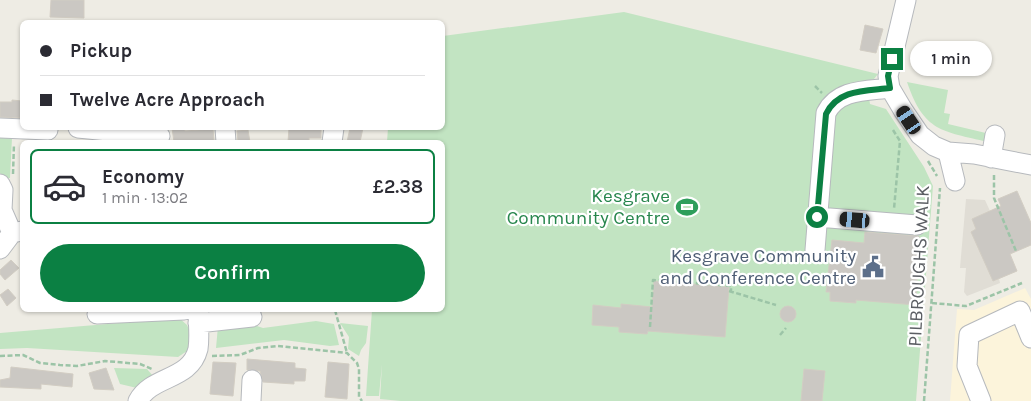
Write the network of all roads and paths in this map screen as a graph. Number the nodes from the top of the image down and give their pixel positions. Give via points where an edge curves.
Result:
1 (906, 0) edge
2 (890, 88) junction
3 (8, 128) edge
4 (87, 130) edge
5 (893, 130) dead end
6 (994, 135) dead end
7 (160, 136) dead end
8 (117, 137) edge
9 (925, 140) junction
10 (948, 152) junction
11 (994, 158) junction
12 (1031, 165) edge
13 (955, 181) dead end
14 (0, 184) edge
15 (817, 217) junction
16 (893, 223) junction
17 (917, 225) dead end
18 (17, 232) edge
19 (0, 248) edge
20 (814, 250) dead end
21 (1016, 251) dead end
22 (1022, 282) dead end
23 (932, 303) junction
24 (776, 305) dead end
25 (336, 312) edge
26 (98, 314) dead end
27 (193, 314) edge
28 (252, 317) dead end
29 (650, 327) dead end
30 (786, 328) dead end
31 (780, 335) dead end
32 (1031, 338) edge
33 (347, 353) junction
34 (0, 356) edge
35 (207, 358) dead end
36 (252, 380) dead end
37 (161, 381) junction
38 (138, 401) edge
39 (251, 401) edge
40 (362, 401) edge
41 (924, 401) edge
42 (981, 401) edge

1 - 2 street via 888,76
2 - 9 street
2 - 15 street via 846,94 831,104 824,125
3 - 14 path via 13,180
4 - 8 street
5 - 16 path via 900,141
6 - 11 street
7 - 8 street
9 - 10 street
9 - 23 path, PILBROUGHS WALK via 920,148 938,177 941,190
10 - 11 street
10 - 13 street
11 - 12 street
11 - 21 path via 994,198
14 - 18 street via 3,190 2,210
15 - 16 street
15 - 20 street
16 - 17 street
18 - 19 street
22 - 23 path via 966,306
23 - 41 path, PILBROUGHS WALK
24 - 29 path via 730,291 731,286 653,280
25 - 33 path
26 - 27 street
27 - 28 street
27 - 37 street via 198,347 191,364 182,372
30 - 31 path
32 - 42 street via 1020,311 969,335 967,366
33 - 35 path via 271,346 240,355
33 - 40 path via 359,368 359,397
34 - 37 path via 23,355 40,363 77,366 105,361 140,364 157,372
36 - 39 street
37 - 38 street via 144,392

